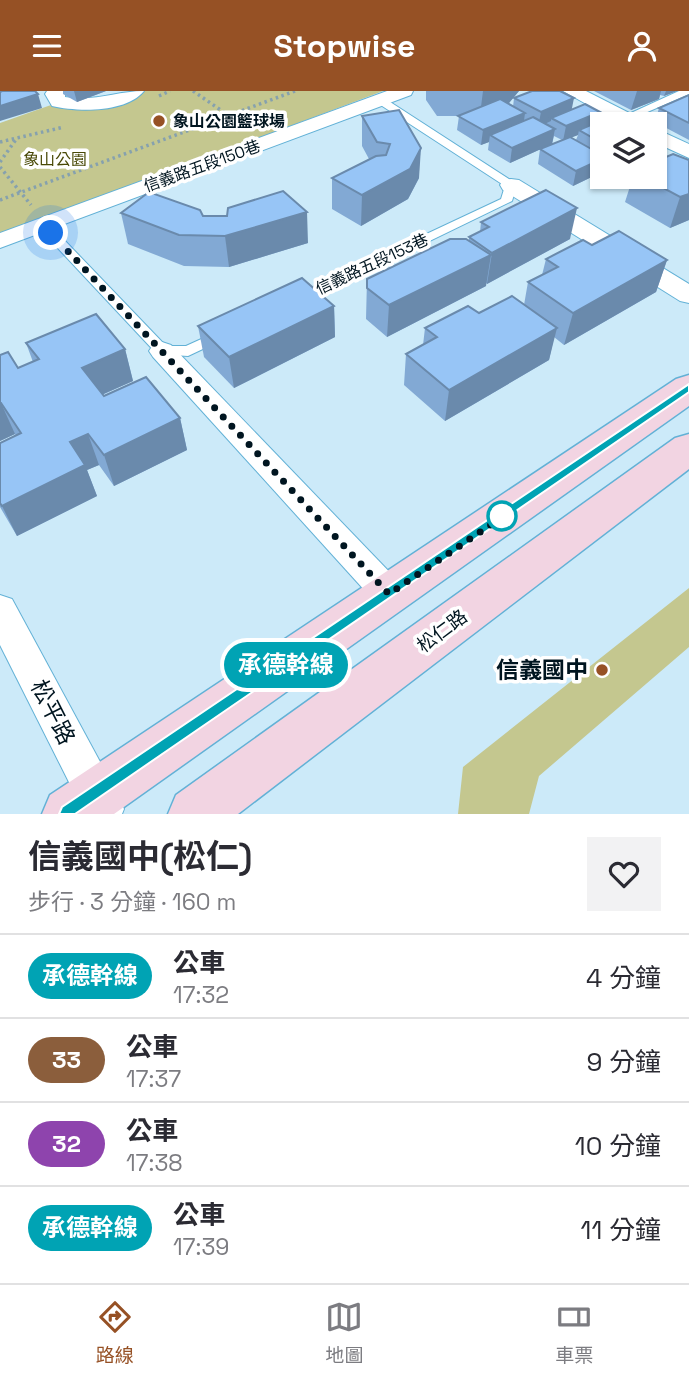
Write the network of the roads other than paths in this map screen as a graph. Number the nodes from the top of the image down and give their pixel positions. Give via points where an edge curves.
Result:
1 (56, 91) edge
2 (135, 91) edge
3 (404, 91) edge
4 (572, 91) edge
5 (687, 91) edge
6 (380, 100) junction
7 (613, 112) edge
8 (647, 112) edge
9 (667, 141) edge
10 (689, 152) edge
11 (511, 185) junction
12 (42, 224) junction
13 (0, 241) edge
14 (689, 295) edge
15 (286, 305) edge
16 (237, 328) edge
17 (162, 351) junction
18 (689, 389) edge
19 (689, 448) edge
20 (389, 594) junction
21 (0, 610) edge
22 (91, 808) edge
23 (195, 814) edge

1 - 2 street via 59,102 99,106
3 - 6 street, 信義路五段150巷
4 - 7 street
5 - 8 lane
6 - 11 lane
6 - 12 street, 信義路五段150巷
9 - 10 street
11 - 14 street
11 - 15 lane, 信義路五段153巷 via 506,201
12 - 13 street, 信義路五段150巷
12 - 17 lane
16 - 17 lane via 188,351
17 - 20 street
18 - 20 street
19 - 23 street, 松仁路
20 - 22 street
21 - 22 street, 松平路

